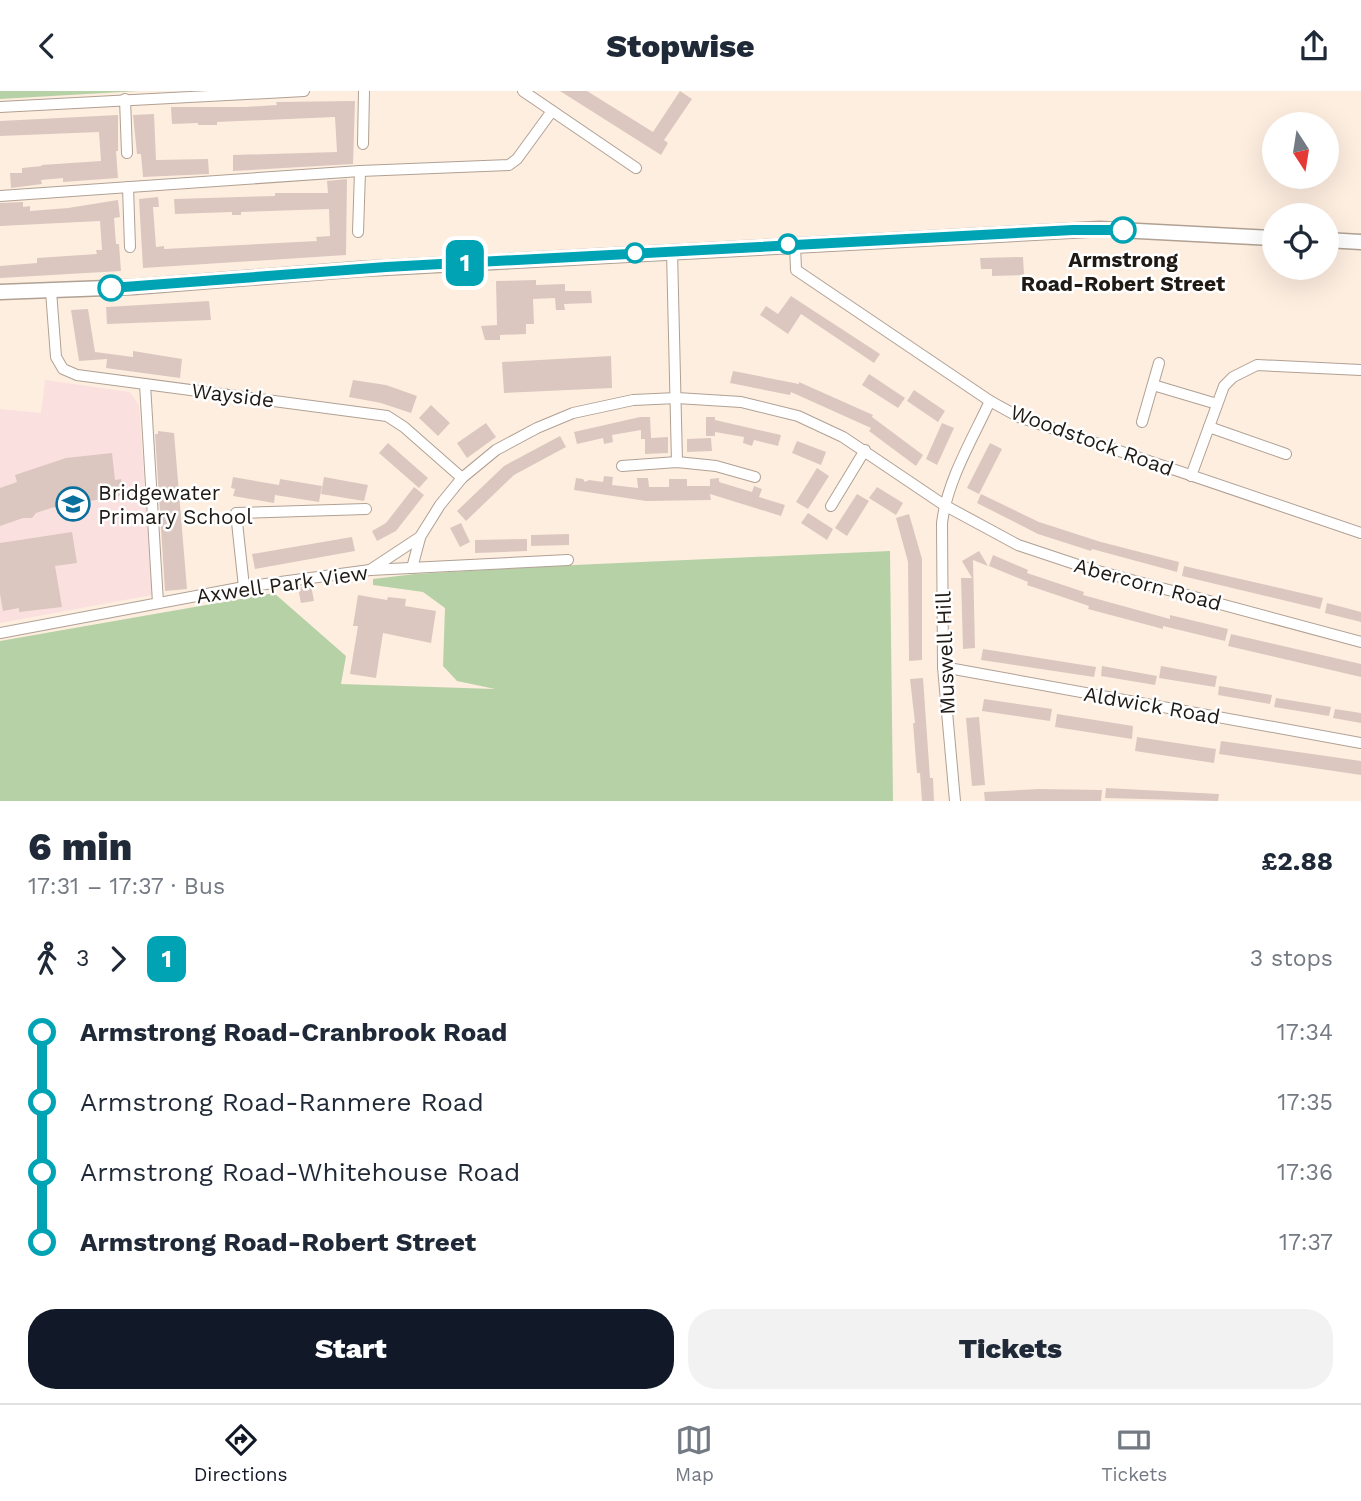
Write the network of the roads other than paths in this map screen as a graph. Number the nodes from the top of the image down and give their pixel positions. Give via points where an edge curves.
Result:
1 (186, 91) edge
2 (304, 91) edge
3 (364, 91) edge
4 (523, 91) edge
5 (202, 96) junction
6 (125, 99) junction
7 (0, 107) edge
8 (552, 111) junction
9 (363, 144) dead end
10 (127, 153) dead end
11 (636, 168) dead end
12 (363, 171) junction
13 (128, 187) junction
14 (0, 196) edge
15 (358, 232) dead end
16 (1262, 237) edge
17 (1339, 241) edge
18 (1361, 242) edge
19 (795, 244) junction
20 (130, 247) dead end
21 (672, 251) junction
22 (51, 291) junction
23 (0, 292) edge
24 (1160, 363) dead end
25 (1361, 370) edge
26 (145, 384) junction
27 (1153, 385) junction
28 (677, 398) junction
29 (990, 401) junction
30 (1217, 404) junction
31 (1142, 422) dead end
32 (1209, 427) junction
33 (865, 450) junction
34 (1286, 453) dead end
35 (677, 462) junction
36 (622, 466) dead end
37 (1191, 476) junction
38 (755, 477) dead end
39 (462, 478) junction
40 (944, 505) junction
41 (831, 506) dead end
42 (366, 509) dead end
43 (1361, 533) edge
44 (421, 537) junction
45 (568, 560) dead end
46 (412, 568) junction
47 (370, 571) junction
48 (244, 587) junction
49 (159, 603) junction
50 (0, 633) edge
51 (1361, 642) edge
52 (943, 667) junction
53 (1361, 743) edge
54 (956, 801) edge

1 - 5 street
2 - 5 street
3 - 9 street
4 - 8 street
5 - 6 street
6 - 7 street
6 - 10 street
8 - 11 street
8 - 12 street via 509,165
12 - 13 street
12 - 15 street
13 - 14 street
13 - 20 street
16 - 19 street via 1100,229
17 - 18 street
19 - 21 street
19 - 29 street, Woodstock Road via 796,270
21 - 22 street
21 - 28 street
22 - 23 street
22 - 26 street, Wayside via 56,357 63,369
24 - 27 street
25 - 30 street via 1257,365 1233,377
26 - 39 street, Wayside via 387,416
26 - 49 street
27 - 30 street
27 - 31 street
28 - 33 street, Abercorn Road via 741,402 798,416
28 - 35 street
28 - 39 street, Abercorn Road via 633,400 573,413 496,450
29 - 37 street, Woodstock Road via 1019,417
29 - 40 street
30 - 32 street
32 - 34 street
32 - 37 street
33 - 40 street, Abercorn Road
33 - 41 street
35 - 36 street
35 - 38 street
37 - 43 street, Woodstock Road
39 - 44 street, Abercorn Road
40 - 51 street, Abercorn Road via 1018,545 1087,568
40 - 52 street, Muswell Hill
42 - 48 street via 236,513
44 - 46 street
44 - 47 street
45 - 46 street, Axwell Park View
46 - 47 street, Axwell Park View
47 - 48 street, Axwell Park View
48 - 49 street, Axwell Park View
49 - 50 street, Axwell Park View
52 - 53 street, Aldwick Road
52 - 54 street, Muswell Hill

